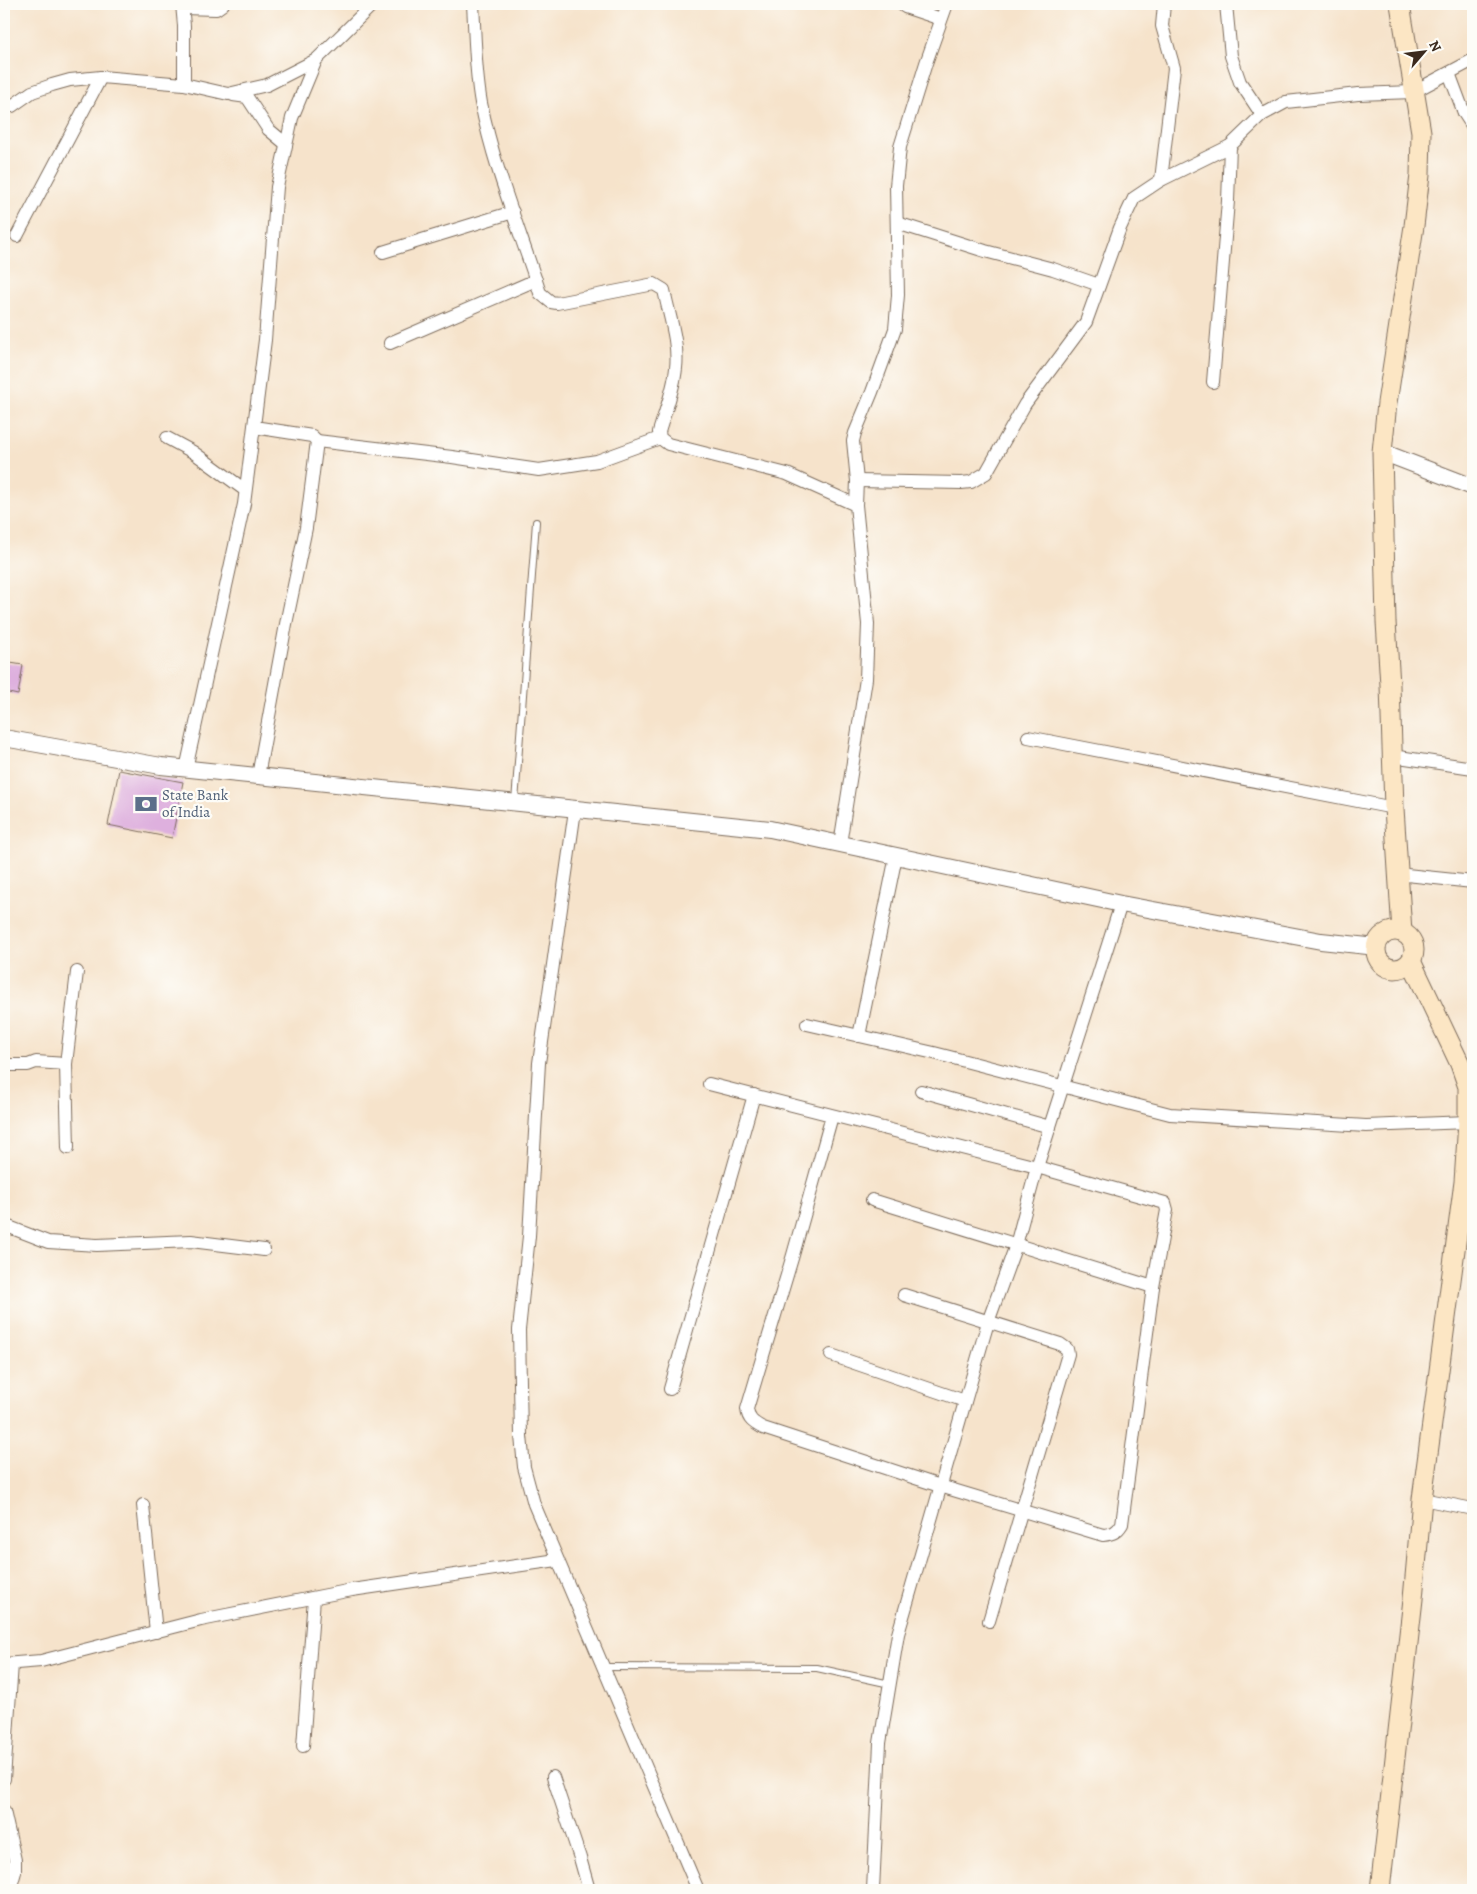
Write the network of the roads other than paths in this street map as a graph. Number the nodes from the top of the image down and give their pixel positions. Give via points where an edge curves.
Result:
1 (223, 4) edge
2 (473, 4) edge
3 (901, 4) edge
4 (947, 4) edge
5 (1164, 4) edge
6 (1226, 4) edge
7 (1400, 4) edge
8 (368, 5) edge
9 (183, 6) edge
10 (942, 19) junction
11 (316, 60) junction
12 (1473, 60) edge
13 (1449, 72) junction
14 (101, 76) junction
15 (184, 84) junction
16 (1413, 92) junction
17 (228, 94) junction
18 (8, 107) edge
19 (1262, 115) junction
20 (4, 118) edge
21 (1473, 127) edge
22 (286, 144) junction
23 (1230, 146) junction
24 (1161, 180) junction
25 (514, 212) junction
26 (897, 223) junction
27 (16, 236) dead end
28 (383, 252) dead end
29 (536, 280) junction
30 (1099, 285) junction
31 (390, 343) dead end
32 (1212, 382) dead end
33 (254, 427) junction
34 (167, 438) dead end
35 (660, 438) junction
36 (317, 442) junction
37 (1382, 452) junction
38 (857, 481) junction
39 (1473, 487) edge
40 (245, 490) junction
41 (856, 505) junction
42 (536, 522) dead end
43 (1028, 737) dead end
44 (4, 738) edge
45 (1392, 756) junction
46 (1473, 768) edge
47 (186, 769) junction
48 (258, 776) junction
49 (514, 804) junction
50 (1394, 808) junction
51 (575, 810) junction
52 (840, 844) junction
53 (896, 856) junction
54 (1397, 874) junction
55 (1473, 882) edge
56 (1121, 904) junction
57 (1402, 932) junction
58 (1377, 947) junction
59 (1411, 960) junction
60 (77, 972) dead end
61 (807, 1024) dead end
62 (859, 1036) junction
63 (66, 1064) junction
64 (4, 1065) edge
65 (709, 1084) dead end
66 (1063, 1087) junction
67 (1471, 1090) edge
68 (921, 1091) dead end
69 (754, 1096) junction
70 (832, 1116) junction
71 (1468, 1122) junction
72 (1050, 1127) junction
73 (68, 1148) dead end
74 (1037, 1167) junction
75 (872, 1200) dead end
76 (4, 1225) edge
77 (1016, 1245) junction
78 (264, 1250) dead end
79 (1152, 1287) junction
80 (904, 1294) dead end
81 (988, 1322) junction
82 (831, 1355) dead end
83 (670, 1389) dead end
84 (965, 1401) junction
85 (940, 1486) junction
86 (1422, 1499) junction
87 (143, 1505) dead end
88 (1473, 1508) edge
89 (1022, 1510) junction
90 (557, 1560) junction
91 (314, 1598) junction
92 (989, 1621) dead end
93 (156, 1632) junction
94 (8, 1664) edge
95 (603, 1668) junction
96 (890, 1684) junction
97 (303, 1746) dead end
98 (553, 1776) dead end
99 (4, 1779) edge
100 (4, 1811) edge
101 (10, 1890) edge
102 (589, 1890) edge
103 (698, 1890) edge
104 (873, 1890) edge
105 (1380, 1890) edge

1 - 9 street via 216,9
2 - 25 street via 481,102 491,145
3 - 10 street
4 - 10 street
5 - 24 street via 1162,26 1174,68
6 - 19 street via 1231,56 1240,82
7 - 16 main road
8 - 11 street
9 - 15 street
10 - 26 street via 900,148
11 - 17 street via 266,85
11 - 22 street via 292,118
12 - 13 street
13 - 16 street
13 - 21 street via 1464,113
14 - 15 street
14 - 18 street via 52,85 32,92
14 - 27 street
15 - 17 street
16 - 19 street via 1286,102
16 - 37 main road via 1421,132 1420,175
17 - 22 street via 246,97 268,129
18 - 20 street
19 - 23 street
22 - 33 street via 277,187 265,340
23 - 24 street
23 - 32 street
24 - 30 street via 1134,198
25 - 28 street
25 - 29 street
26 - 30 street
26 - 38 street via 896,329 855,433
29 - 31 street
29 - 35 street via 540,293 557,303 654,284 664,290 677,366
30 - 38 street via 1086,322 1025,404 986,473 971,482 961,483
33 - 36 street via 312,436
33 - 40 street
34 - 40 street via 193,452
35 - 36 street via 597,461 539,470
35 - 41 street via 668,444 788,474
36 - 48 street via 306,528
37 - 39 street
37 - 45 main road via 1382,529
38 - 41 street
40 - 47 street
41 - 52 street via 868,624 866,679
42 - 49 lane
43 - 50 street
44 - 47 street
45 - 46 street
45 - 50 main road
47 - 48 street
48 - 49 street
49 - 51 street
50 - 54 main road
51 - 52 street via 770,829
51 - 90 street via 539,1063 529,1236 519,1330 524,1467 534,1504
52 - 53 street
53 - 56 street
53 - 62 street
54 - 55 street
54 - 57 main road
56 - 58 street via 1321,941
56 - 66 street
57 - 58 main road via 1386,933
57 - 59 main road via 1408,935 1414,947
58 - 59 main road via 1379,959 1389,967 1401,968
59 - 67 main road
60 - 63 street
61 - 62 street
62 - 66 street via 934,1052
63 - 64 street
63 - 73 street
65 - 69 street
66 - 71 street via 1170,1114 1366,1126
66 - 72 street
67 - 71 main road
68 - 72 street
69 - 70 street
69 - 83 street
70 - 74 street
70 - 85 street via 747,1409 748,1416 763,1428
71 - 86 main road via 1463,1191
72 - 74 street
74 - 77 street
74 - 79 street via 1165,1203 1167,1210
75 - 77 street
76 - 78 street via 48,1242 96,1245 191,1242
77 - 79 street
77 - 81 street
79 - 89 street via 1122,1524 1118,1530 1103,1535
80 - 81 street
81 - 84 street
81 - 89 street via 1060,1344 1068,1354
82 - 84 street
84 - 85 street
85 - 89 street
85 - 96 street via 898,1634
86 - 88 street
86 - 105 main road
87 - 93 street
89 - 92 street
90 - 91 street
90 - 95 street
91 - 93 street
91 - 97 street
93 - 94 street via 41,1661
94 - 99 street
95 - 96 lane via 817,1668
95 - 103 street
96 - 104 street via 880,1744
98 - 102 street
100 - 101 street via 16,1872

